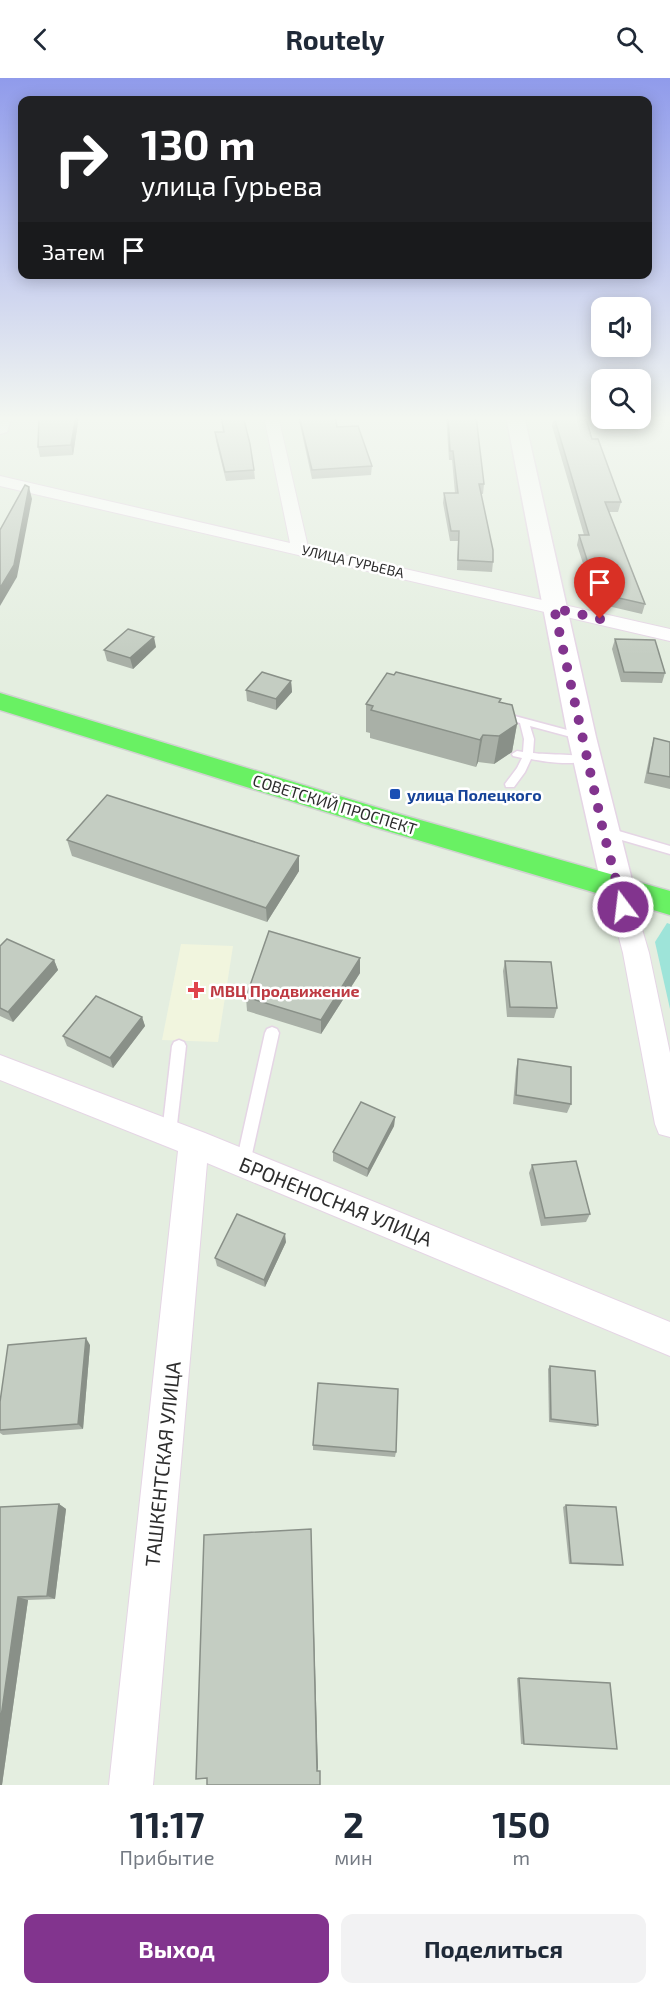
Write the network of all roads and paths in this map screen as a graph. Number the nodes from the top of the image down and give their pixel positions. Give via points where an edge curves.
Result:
1 (69, 496) edge
2 (289, 496) edge
3 (531, 496) edge
4 (300, 548) junction
5 (554, 608) junction
6 (670, 635) edge
7 (0, 701) edge
8 (492, 713) edge
9 (524, 722) junction
10 (584, 748) junction
11 (517, 754) edge
12 (528, 757) junction
13 (510, 784) dead end
14 (603, 830) junction
15 (670, 850) edge
16 (618, 888) junction
17 (670, 903) edge
18 (272, 1033) dead end
19 (179, 1046) dead end
20 (0, 1067) edge
21 (665, 1071) edge
22 (670, 1124) edge
23 (181, 1138) junction
24 (243, 1163) junction
25 (670, 1339) edge
26 (131, 1785) edge

1 - 4 street, УЛИЦА ГУРЬЕВА
2 - 4 street
3 - 5 street
4 - 5 street, УЛИЦА ГУРЬЕВА
5 - 6 street, УЛИЦА ГУРЬЕВА
5 - 10 street
7 - 16 main road, СОВЕТСКИЙ ПРОСПЕКТ
8 - 9 lane
9 - 10 lane
9 - 12 lane via 530,743
10 - 12 lane
10 - 14 street
11 - 12 lane
12 - 13 lane
14 - 15 lane
14 - 16 street
16 - 17 main road, СОВЕТСКИЙ ПРОСПЕКТ
16 - 21 street
18 - 24 lane
19 - 23 lane
20 - 23 street, БРОНЕНОСНАЯ УЛИЦА
21 - 22 street
23 - 24 street, БРОНЕНОСНАЯ УЛИЦА
23 - 26 street, ТАШКЕНТСКАЯ УЛИЦА
24 - 25 street, БРОНЕНОСНАЯ УЛИЦА

